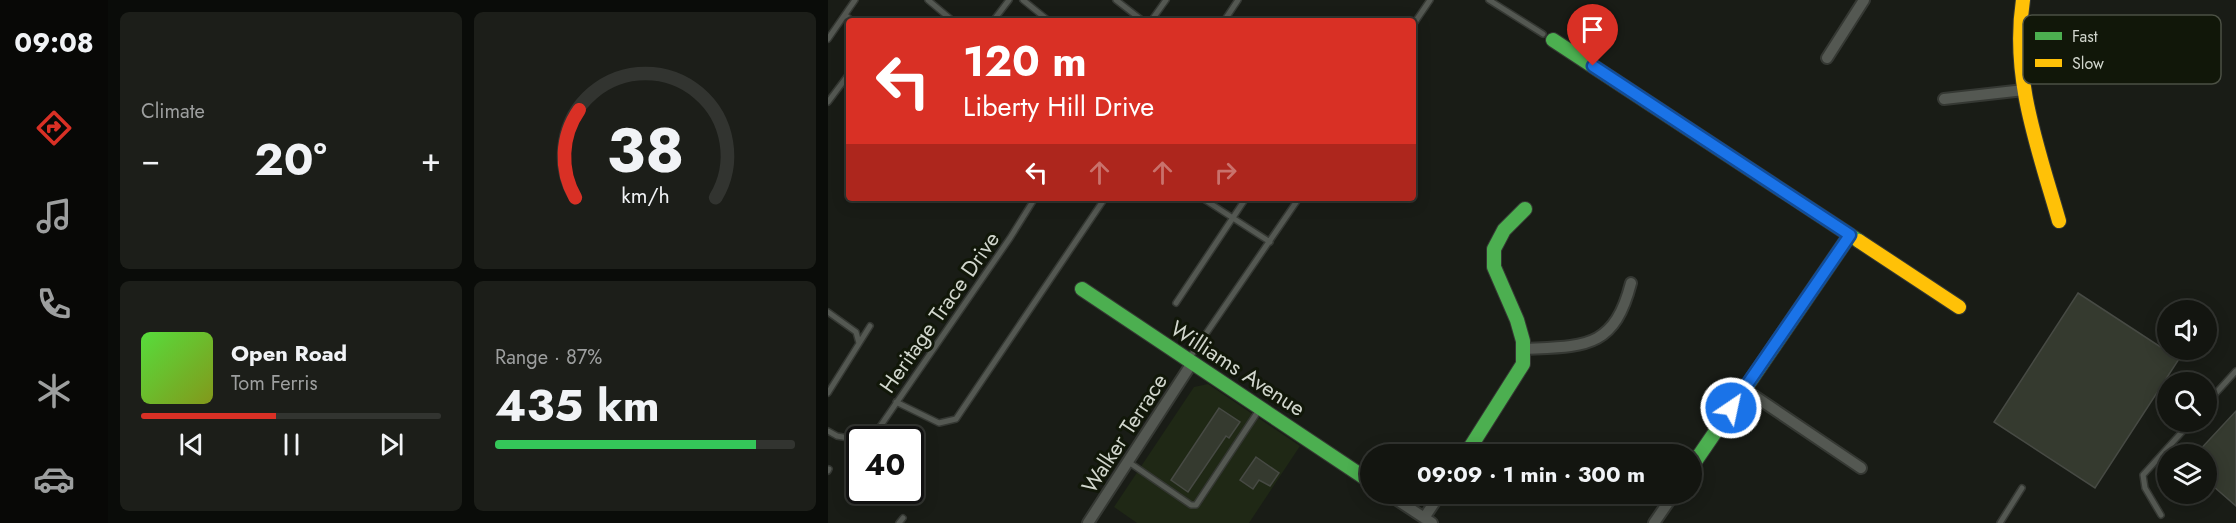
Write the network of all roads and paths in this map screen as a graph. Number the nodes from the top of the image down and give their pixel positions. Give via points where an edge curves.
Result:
1 (855, 0) edge
2 (928, 0) edge
3 (1009, 0) edge
4 (1023, 0) edge
5 (1116, 0) edge
6 (1166, 0) edge
7 (1238, 0) edge
8 (1430, 0) edge
9 (1489, 0) edge
10 (1864, 0) edge
11 (2023, 0) edge
12 (845, 15) junction
13 (848, 18) edge
14 (949, 18) edge
15 (995, 18) edge
16 (1045, 18) edge
17 (1139, 18) edge
18 (1153, 18) edge
19 (1226, 18) edge
20 (1416, 21) edge
21 (828, 25) edge
22 (835, 29) junction
23 (1548, 37) joint
24 (828, 39) edge
25 (1827, 58) dead end
26 (846, 78) edge
27 (2024, 90) junction
28 (1944, 99) dead end
29 (828, 102) edge
30 (1033, 201) edge
31 (1103, 201) edge
32 (1207, 201) edge
33 (1244, 201) edge
34 (1297, 201) edge
35 (1525, 209) dead end
36 (1233, 218) junction
37 (2059, 221) dead end
38 (1850, 235) junction
39 (1270, 242) junction
40 (1631, 283) dead end
41 (1082, 289) dead end
42 (1176, 303) dead end
43 (1959, 307) dead end
44 (828, 312) edge
45 (870, 326) dead end
46 (859, 343) junction
47 (1525, 349) junction
48 (1190, 362) junction
49 (2236, 371) edge
50 (1744, 389) junction
51 (2217, 392) edge
52 (828, 393) edge
53 (896, 402) junction
54 (1260, 408) junction
55 (880, 426) edge
56 (828, 431) edge
57 (2182, 432) edge
58 (846, 438) edge
59 (1472, 444) edge
60 (1702, 451) edge
61 (1130, 463) junction
62 (1861, 468) dead end
63 (1360, 475) edge
64 (2022, 488) dead end
65 (1403, 504) edge
66 (1436, 504) edge
67 (1667, 504) edge
68 (2161, 515) dead end
69 (1428, 521) edge
70 (1088, 523) edge
71 (1654, 523) edge
72 (2000, 523) edge

1 - 12 lane
2 - 14 lane
3 - 15 lane
4 - 16 lane
5 - 17 lane
6 - 18 lane
7 - 19 lane
8 - 20 lane
9 - 23 lane
10 - 25 street
11 - 27 street via 2018,18
12 - 13 lane
12 - 22 lane
21 - 22 lane
22 - 24 lane
23 - 38 street
26 - 29 lane
27 - 28 street
27 - 37 street
30 - 53 lane, Heritage Trace Drive
31 - 53 lane via 956,419 939,423
32 - 36 lane
33 - 36 lane
34 - 39 lane
35 - 47 street via 1507,223 1494,243 1493,261 1495,278 1517,316
36 - 39 lane
36 - 42 lane
38 - 43 street
38 - 50 street
39 - 48 lane
40 - 47 street via 1619,318 1605,334 1589,343
41 - 48 street, Williams Avenue
44 - 46 lane via 856,332
45 - 46 lane
46 - 52 lane
47 - 59 street via 1516,377
48 - 54 street, Williams Avenue
48 - 61 street, Walker Terrace
49 - 51 lane
50 - 60 street
50 - 62 street
53 - 55 lane, Heritage Trace Drive
54 - 61 lane via 1196,505
54 - 63 street, Williams Avenue
56 - 58 lane, Heritage Trace Drive
57 - 68 lane via 2143,476 2145,488
61 - 70 street, Walker Terrace
64 - 72 lane
65 - 69 street
66 - 69 street
67 - 71 street

